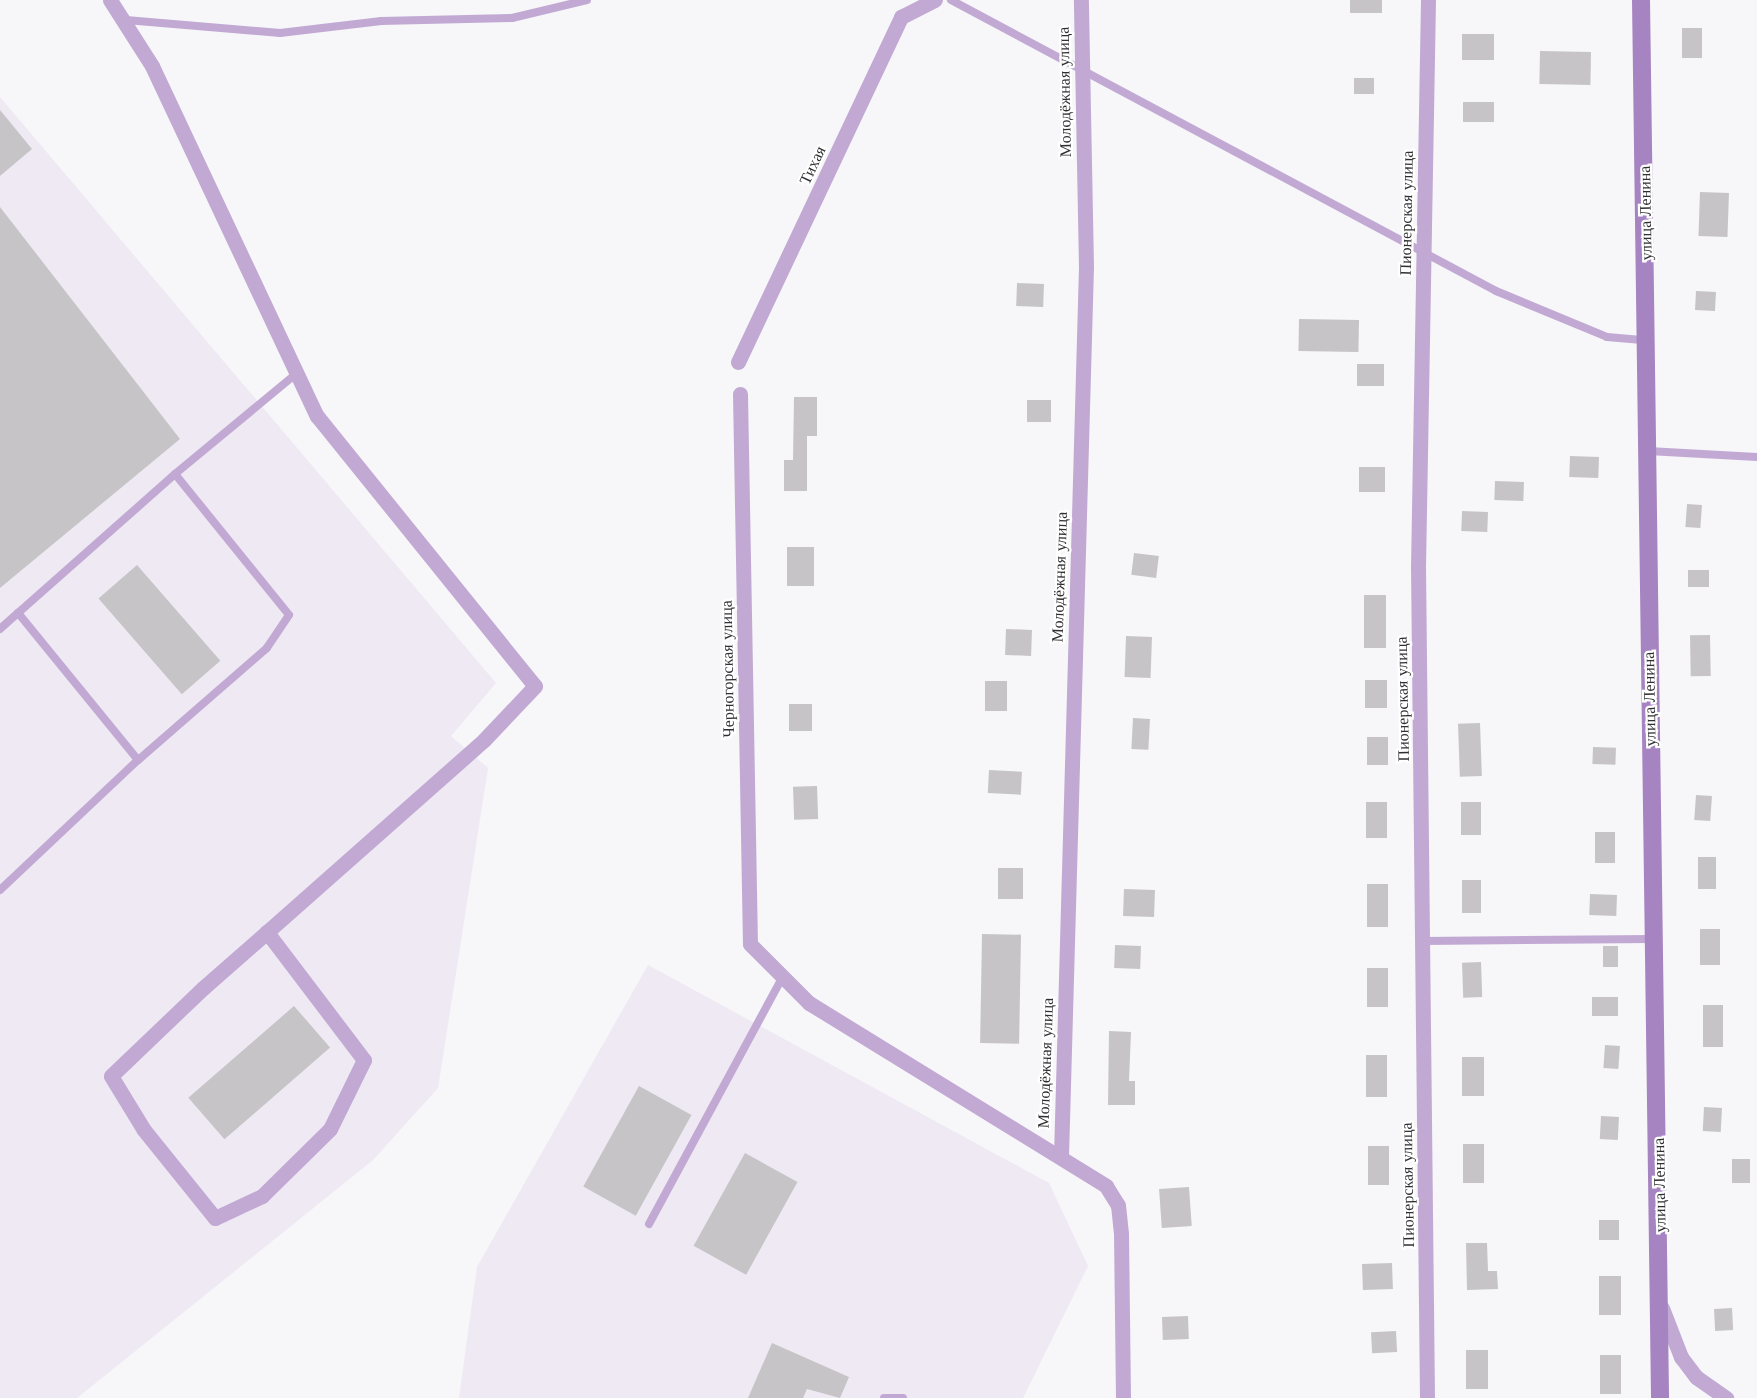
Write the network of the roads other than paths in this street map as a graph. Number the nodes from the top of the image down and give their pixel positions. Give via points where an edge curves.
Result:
1 (110, 0) edge
2 (587, 0) edge
3 (935, 0) edge
4 (951, 0) edge
5 (1081, 0) edge
6 (1428, 0) edge
7 (1641, 0) edge
8 (126, 20) junction
9 (1082, 67) junction
10 (1424, 249) junction
11 (1647, 341) junction
12 (738, 362) dead end
13 (298, 372) junction
14 (740, 394) dead end
15 (1645, 451) junction
16 (1757, 457) edge
17 (175, 474) junction
18 (18, 614) junction
19 (0, 628) edge
20 (138, 760) junction
21 (0, 890) edge
22 (267, 932) junction
23 (1653, 939) junction
24 (1423, 941) junction
25 (781, 980) junction
26 (1061, 1155) junction
27 (649, 1224) dead end
28 (1662, 1308) junction
29 (884, 1398) edge
30 (903, 1398) edge
31 (1123, 1398) edge
32 (1427, 1398) edge
33 (1660, 1398) edge
34 (1726, 1398) edge

1 - 8 street
2 - 8 lane via 512,18 381,21 280,33
3 - 12 street, Тихая via 901,17
4 - 9 lane
5 - 9 street, Молодёжная улица
6 - 10 street, Пионерская улица
7 - 11 street, улица Ленина
8 - 13 street
9 - 10 lane via 1350,216
9 - 26 street, Молодёжная улица via 1086,267
10 - 11 lane via 1496,291 1569,322 1606,336
10 - 24 street, Пионерская улица via 1418,567
11 - 15 street, улица Ленина
13 - 17 lane
13 - 22 street via 339,448 535,686 484,740
14 - 25 street, Черногорская улица via 750,944
15 - 16 lane
15 - 23 street, улица Ленина
17 - 18 lane
17 - 20 lane via 289,615 267,648
18 - 19 lane
18 - 20 lane
20 - 21 lane
22 - 22 street via 111,1076 144,1130 215,1218 262,1196 330,1129 364,1060
23 - 24 lane
23 - 28 street, улица Ленина
24 - 32 street, Пионерская улица
25 - 26 street
25 - 27 lane
26 - 31 street via 1106,1186 1118,1205
28 - 33 street, улица Ленина
28 - 34 street via 1681,1358 1696,1377
29 - 30 lane

